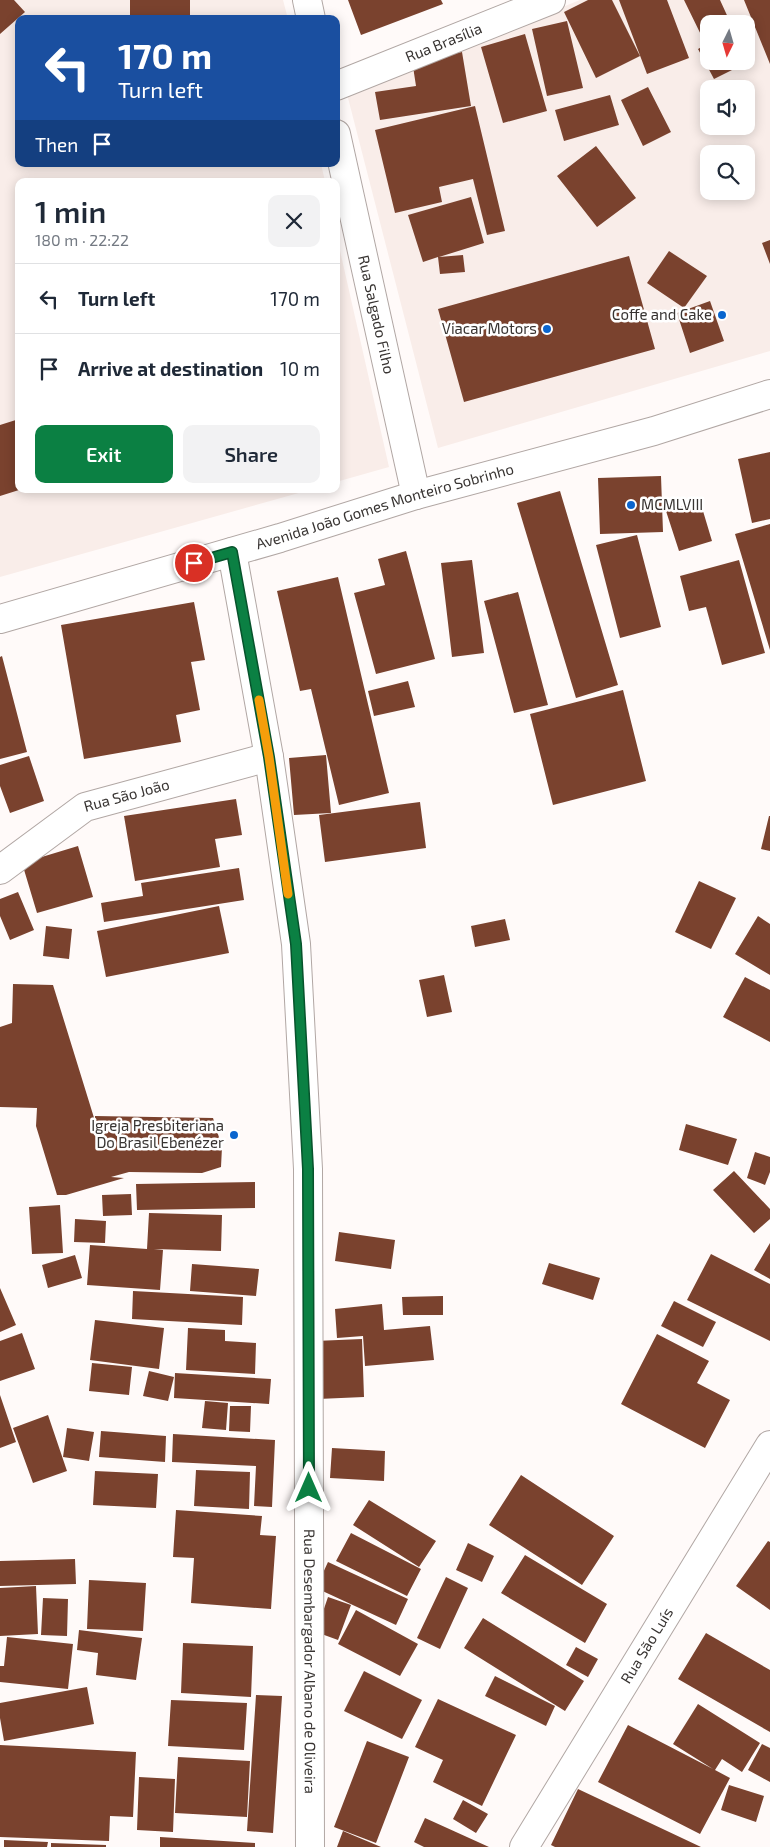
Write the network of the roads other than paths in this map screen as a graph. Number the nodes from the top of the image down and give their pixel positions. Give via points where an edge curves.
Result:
1 (307, 0) edge
2 (551, 0) edge
3 (310, 15) edge
4 (340, 84) edge
5 (340, 152) edge
6 (770, 394) edge
7 (416, 494) junction
8 (232, 552) junction
9 (0, 619) edge
10 (269, 757) junction
11 (0, 870) edge
12 (770, 1445) edge
13 (310, 1847) edge
14 (524, 1847) edge

1 - 3 street
2 - 4 street, Rua Brasília
5 - 7 street, Rua Salgado Filho
6 - 7 street, Avenida João Gomes Monteiro Sobrinho via 654,431
7 - 8 street, Avenida João Gomes Monteiro Sobrinho
8 - 9 street, Avenida João Gomes Monteiro Sobrinho
8 - 10 street, Rua Desembargador Albano de Oliveira
10 - 11 street, Rua São João via 85,807
10 - 13 street, Rua Desembargador Albano de Oliveira via 296,944 308,1169
12 - 14 street, Rua São Luís

